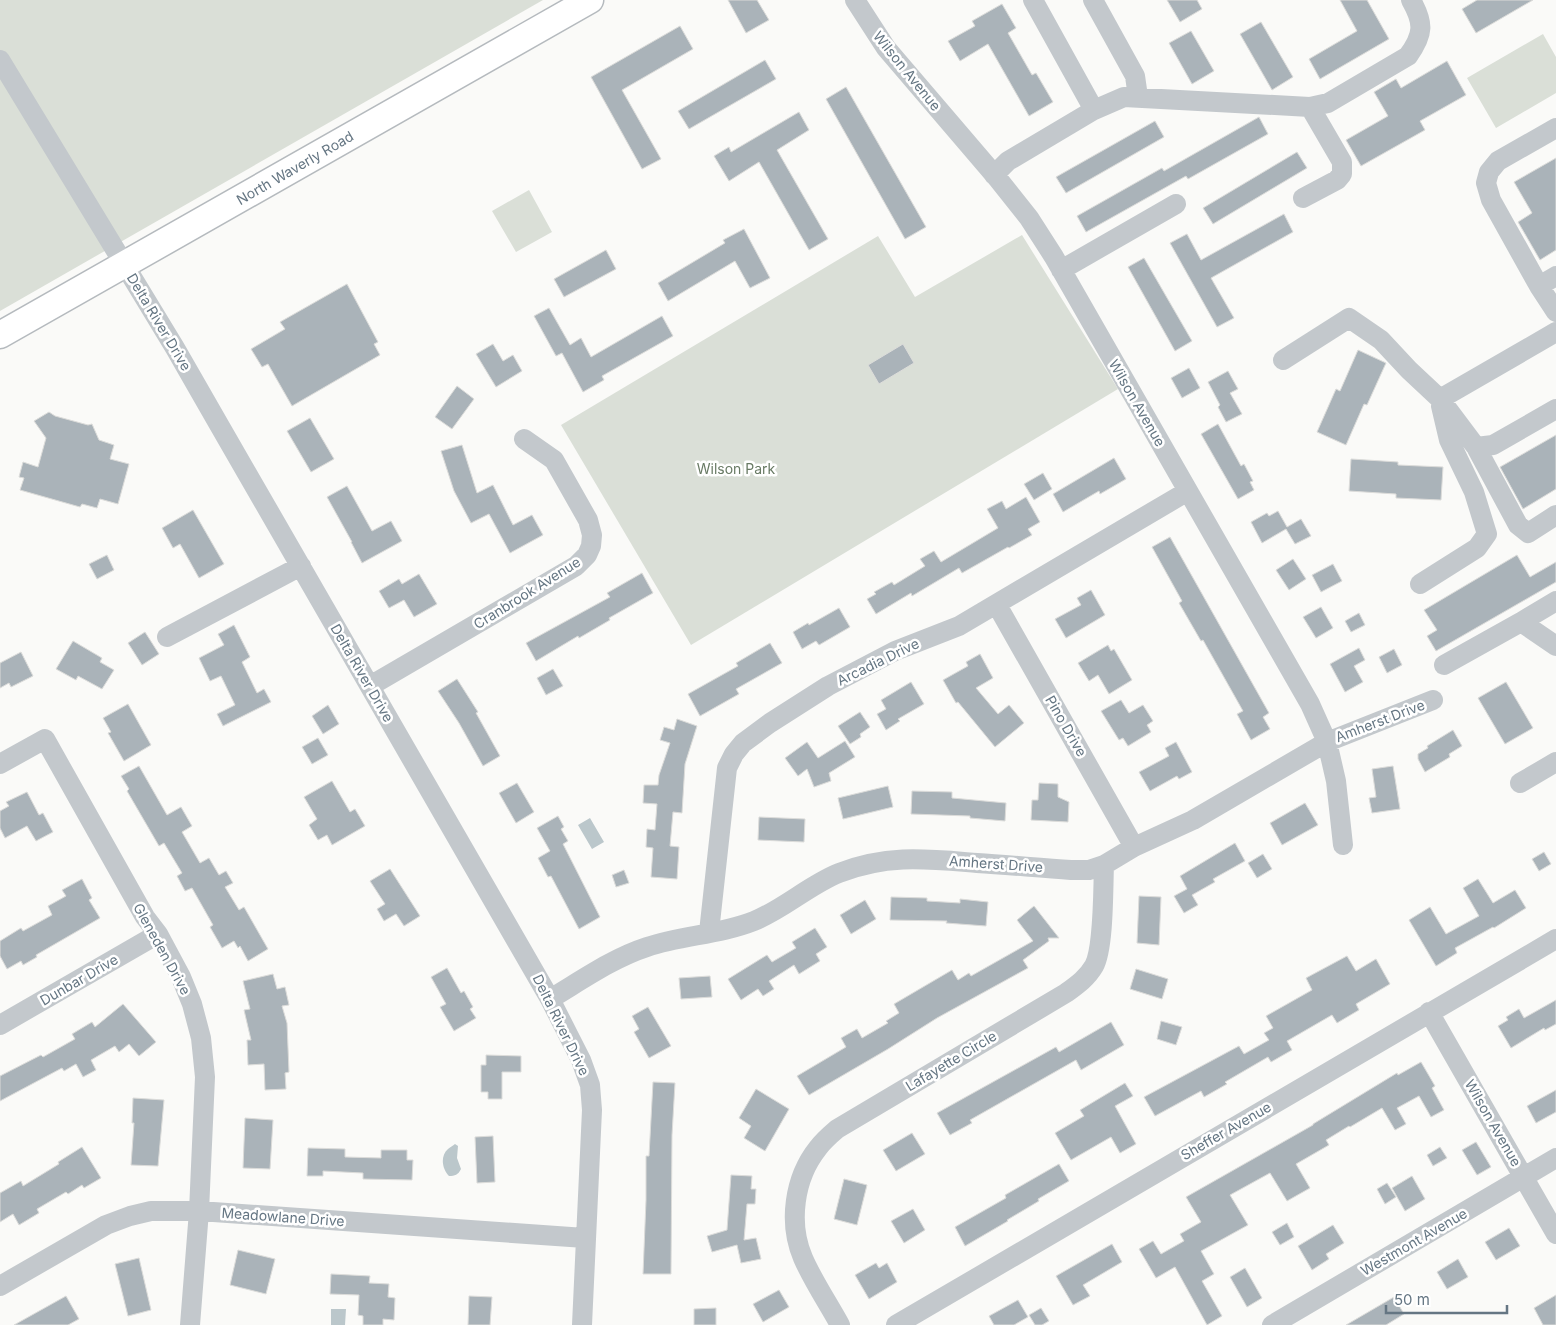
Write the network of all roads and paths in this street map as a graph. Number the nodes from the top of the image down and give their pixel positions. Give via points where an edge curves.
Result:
1 (590, 0) edge
2 (855, 0) edge
3 (1033, 0) edge
4 (1093, 0) edge
5 (1411, 0) edge
6 (0, 60) edge
7 (1138, 97) junction
8 (1310, 107) junction
9 (1094, 110) junction
10 (1556, 128) edge
11 (994, 175) junction
12 (1303, 198) dead end
13 (1176, 204) dead end
14 (124, 264) junction
15 (1061, 270) junction
16 (1548, 281) edge
17 (1556, 312) edge
18 (1556, 332) edge
19 (0, 335) edge
20 (1283, 360) dead end
21 (1440, 399) junction
22 (1556, 409) edge
23 (524, 439) dead end
24 (1476, 447) junction
25 (1188, 491) junction
26 (1556, 515) edge
27 (301, 566) junction
28 (1420, 584) dead end
29 (1556, 601) edge
30 (997, 605) junction
31 (1521, 622) junction
32 (167, 637) dead end
33 (1556, 646) edge
34 (1444, 666) dead end
35 (370, 686) junction
36 (1433, 700) dead end
37 (1326, 742) junction
38 (1556, 762) edge
39 (0, 764) edge
40 (1520, 783) dead end
41 (1343, 845) dead end
42 (1134, 847) junction
43 (1104, 865) junction
44 (708, 932) junction
45 (158, 934) junction
46 (1556, 939) edge
47 (550, 999) junction
48 (1429, 1012) junction
49 (0, 1025) edge
50 (1556, 1158) edge
51 (1524, 1177) junction
52 (199, 1211) junction
53 (1556, 1234) edge
54 (585, 1238) junction
55 (0, 1286) edge
56 (190, 1325) edge
57 (582, 1325) edge
58 (840, 1325) edge
59 (896, 1325) edge
60 (1272, 1325) edge

1 - 14 main road, North Waverly Road
2 - 11 street, Wilson Avenue via 886,48
3 - 9 street
4 - 7 street via 1135,76
5 - 8 street via 1420,17 1420,32 1408,56 1328,103
6 - 14 street, Delta River Drive
7 - 8 street
7 - 9 street via 1124,97
8 - 12 street via 1342,162 1342,174
9 - 11 street via 1008,161
10 - 16 street via 1498,161 1489,172 1486,183 1491,200
11 - 15 street, Wilson Avenue via 1029,218
13 - 15 street
14 - 19 main road, North Waverly Road
14 - 27 street, Delta River Drive
15 - 25 street, Wilson Avenue
16 - 17 street
18 - 21 street
20 - 21 street via 1349,318 1381,340
21 - 24 street
21 - 28 street via 1449,440 1474,492 1487,534 1477,548
22 - 24 street via 1493,445
23 - 35 street, Cranbrook Avenue via 554,460 588,520 592,535 587,555 576,566
24 - 26 street via 1518,525 1528,533
25 - 30 street, Arcadia Drive
25 - 37 street, Wilson Avenue via 1310,704
27 - 32 street
27 - 35 street, Delta River Drive
29 - 31 street
30 - 42 street, Pino Drive
30 - 44 street, Arcadia Drive via 960,626 895,651 828,686 743,743 727,768
31 - 33 street
31 - 34 street
35 - 47 street, Delta River Drive
36 - 37 street, Amherst Drive
37 - 41 street, Wilson Avenue via 1336,781
37 - 42 street, Amherst Drive via 1193,820
38 - 40 street
39 - 45 street, Gleneden Drive via 45,739 145,917
42 - 43 street, Amherst Drive
43 - 44 street, Amherst Drive via 1089,870 1071,870 924,858 875,862 813,886 755,921 728,930
43 - 58 street, Lafayette Circle via 1100,946 1095,964 1084,980 836,1129 817,1149 798,1191 794,1213 796,1237 803,1258
44 - 47 street, Amherst Drive via 646,947 614,961
45 - 49 street, Dunbar Drive
45 - 52 street, Gleneden Drive via 192,1004 200,1038 205,1077
46 - 48 street, Sheffer Avenue
47 - 54 street, Delta River Drive via 581,1060 590,1086 592,1110
48 - 51 street, Wilson Avenue
48 - 59 street, Sheffer Avenue
50 - 51 street, Westmont Avenue
51 - 53 street, Wilson Avenue
51 - 60 street, Westmont Avenue
52 - 54 street, Meadowlane Drive
52 - 55 street, Meadowlane Drive via 151,1211 106,1225
52 - 56 street, Gleneden Drive
54 - 57 street, Delta River Drive

